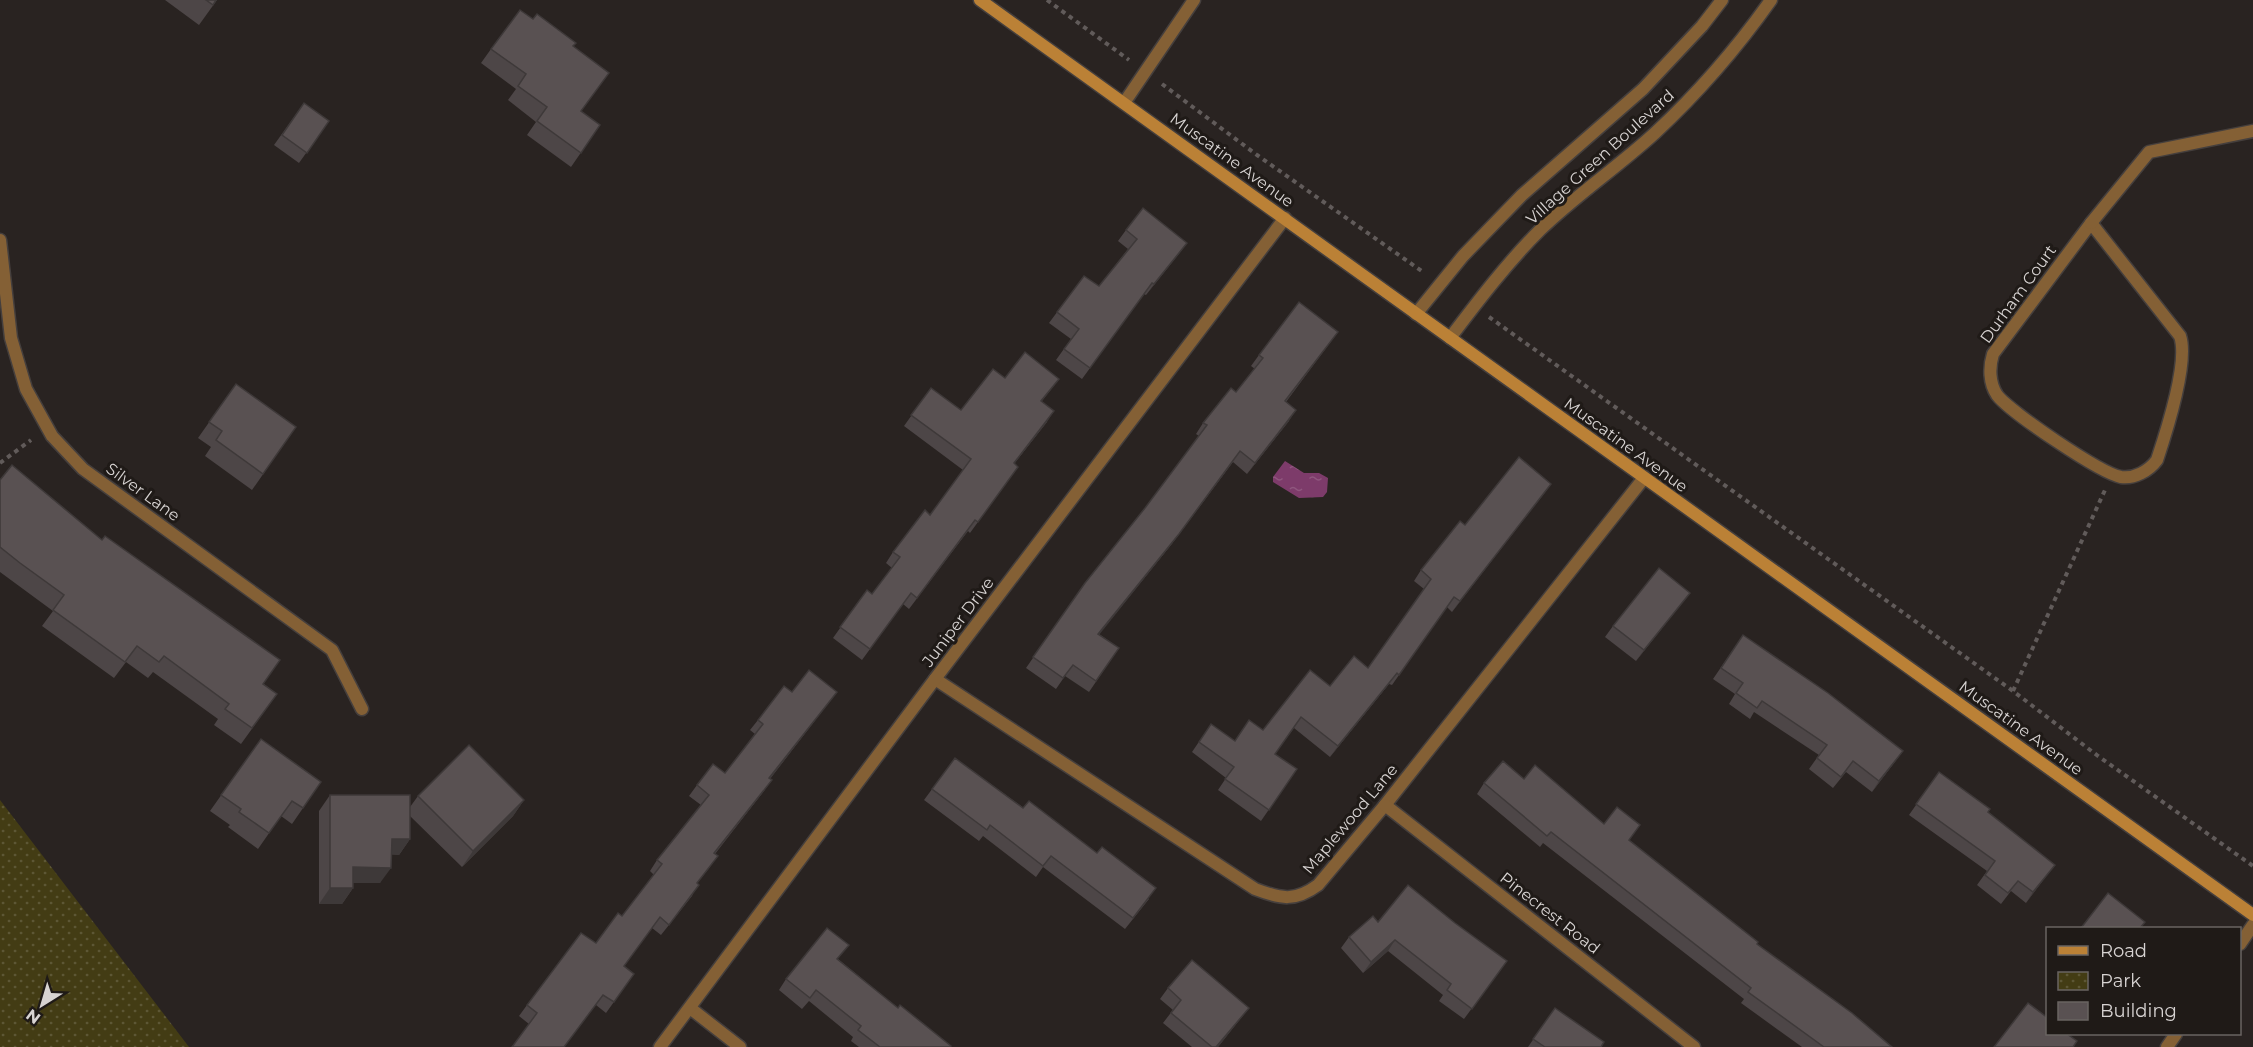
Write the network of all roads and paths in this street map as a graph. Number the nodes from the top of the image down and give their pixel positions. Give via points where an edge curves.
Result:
1 (980, 0) edge
2 (1047, 0) edge
3 (1194, 0) edge
4 (1722, 0) edge
5 (1772, 0) edge
6 (1146, 72) junction
7 (1124, 103) junction
8 (2253, 131) edge
9 (1285, 218) junction
10 (2091, 223) junction
11 (0, 240) edge
12 (1440, 284) junction
13 (1474, 306) junction
14 (1416, 314) junction
15 (1450, 338) junction
16 (48, 428) junction
17 (0, 463) edge
18 (1644, 478) junction
19 (2107, 486) dead end
20 (935, 680) junction
21 (2013, 692) junction
22 (362, 709) dead end
23 (1385, 805) junction
24 (2253, 867) edge
25 (2253, 915) edge
26 (2253, 925) edge
27 (2241, 943) edge
28 (690, 1008) junction
29 (660, 1047) edge
30 (740, 1047) edge
31 (1694, 1047) edge

1 - 7 main road, Muscatine Avenue
2 - 6 path
3 - 6 street
4 - 12 street, Village Green Boulevard via 1643,89 1522,195
5 - 13 street, Village Green Boulevard via 1702,86 1654,134 1539,231
6 - 7 street
6 - 12 path
7 - 9 main road, Muscatine Avenue
8 - 10 street, Durham Court via 2149,152
9 - 14 main road, Muscatine Avenue
9 - 20 street, Juniper Drive
10 - 10 street, Durham Court via 1993,354 1990,375 1997,394 2015,411 2077,456 2108,473 2133,476 2157,460 2184,347 2180,336
11 - 16 street, Silver Lane via 11,338 26,389
12 - 14 street, Village Green Boulevard
13 - 15 street, Village Green Boulevard
13 - 21 path
14 - 15 main road, Muscatine Avenue
15 - 18 main road, Muscatine Avenue
16 - 17 path
16 - 22 street, Silver Lane via 83,469 332,650
18 - 23 street, Maplewood Lane
18 - 25 main road, Muscatine Avenue
19 - 21 path
20 - 23 street, Maplewood Lane via 1236,878 1273,896 1306,894 1318,885
20 - 28 street, Juniper Drive
21 - 24 path
23 - 31 street, Pinecrest Road
26 - 27 street
28 - 29 street, Juniper Drive
28 - 30 street

